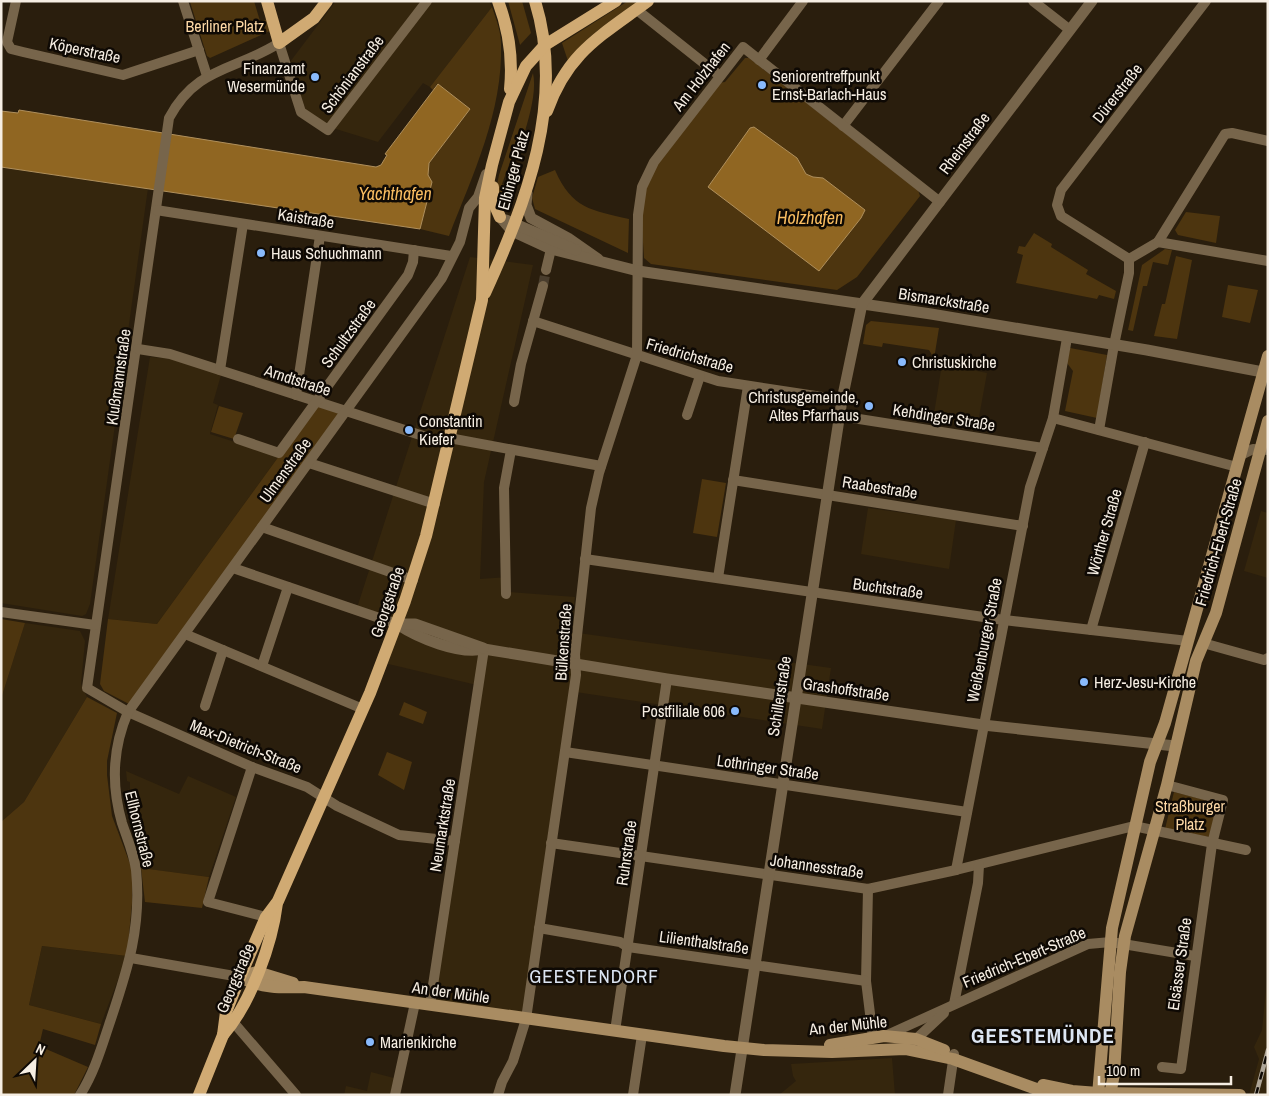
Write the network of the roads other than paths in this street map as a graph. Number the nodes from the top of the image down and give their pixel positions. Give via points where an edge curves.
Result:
1 (16, 1) edge
2 (183, 1) edge
3 (267, 1) edge
4 (327, 1) edge
5 (427, 1) edge
6 (498, 1) edge
7 (535, 1) edge
8 (616, 1) edge
9 (648, 1) edge
10 (803, 1) edge
11 (939, 1) edge
12 (1033, 1) edge
13 (1092, 1) edge
14 (1206, 1) edge
15 (637, 10) junction
16 (1070, 30) junction
17 (280, 43) junction
18 (545, 45) junction
19 (199, 50) junction
20 (759, 60) junction
21 (207, 76) junction
22 (720, 76) junction
23 (509, 102) junction
24 (542, 125) junction
25 (843, 126) junction
26 (1268, 141) edge
27 (492, 165) junction
28 (527, 193) junction
29 (940, 202) junction
30 (156, 210) junction
31 (485, 214) junction
32 (500, 217) junction
33 (466, 221) junction
34 (243, 224) junction
35 (513, 227) junction
36 (320, 236) junction
37 (460, 242) joint
38 (1158, 242) junction
39 (551, 249) junction
40 (414, 250) junction
41 (451, 256) junction
42 (598, 258) junction
43 (1129, 259) junction
44 (1268, 262) edge
45 (613, 266) junction
46 (546, 270) tunnel mouth
47 (638, 271) junction
48 (543, 286) tunnel mouth
49 (482, 300) junction
50 (862, 304) junction
51 (533, 321) junction
52 (1067, 338) junction
53 (1114, 344) junction
54 (138, 348) junction
55 (637, 355) junction
56 (1268, 356) edge
57 (220, 370) junction
58 (1265, 373) edge
59 (700, 376) junction
60 (748, 386) junction
61 (296, 395) junction
62 (842, 400) junction
63 (317, 402) junction
64 (514, 402) dead end
65 (347, 411) junction
66 (687, 414) dead end
67 (840, 416) junction
68 (1053, 418) junction
69 (1268, 421) edge
70 (1099, 430) junction
71 (238, 439) dead end
72 (448, 441) junction
73 (1145, 442) junction
74 (1043, 448) junction
75 (1264, 449) edge
76 (511, 450) junction
77 (1239, 461) junction
78 (309, 463) junction
79 (601, 466) junction
80 (733, 480) junction
81 (828, 494) junction
82 (435, 504) junction
83 (1023, 526) junction
84 (262, 527) junction
85 (585, 558) junction
86 (233, 568) junction
87 (718, 578) junction
88 (412, 580) junction
89 (288, 587) junction
90 (812, 592) junction
91 (506, 594) dead end
92 (1, 612) edge
93 (1004, 620) junction
94 (397, 624) junction
95 (95, 625) junction
96 (1091, 630) junction
97 (185, 634) junction
98 (1188, 641) junction
99 (1203, 644) junction
100 (484, 649) junction
101 (223, 650) junction
102 (1268, 658) edge
103 (576, 664) junction
104 (262, 666) junction
105 (667, 679) junction
106 (795, 698) junction
107 (204, 706) dead end
108 (363, 709) junction
109 (128, 712) junction
110 (983, 725) junction
111 (1156, 743) junction
112 (1176, 746) junction
113 (565, 752) junction
114 (654, 765) junction
115 (252, 767) junction
116 (782, 784) junction
117 (1167, 786) junction
118 (323, 798) junction
119 (967, 812) junction
120 (1134, 826) junction
121 (1154, 832) junction
122 (455, 841) junction
123 (552, 844) junction
124 (1212, 844) junction
125 (1246, 850) dead end
126 (641, 856) junction
127 (978, 864) junction
128 (956, 870) junction
129 (769, 874) junction
130 (868, 889) junction
131 (278, 901) junction
132 (266, 917) junction
133 (539, 928) junction
134 (1118, 943) junction
135 (628, 946) junction
136 (1195, 956) junction
137 (131, 958) junction
138 (755, 965) junction
139 (240, 977) junction
140 (255, 978) junction
141 (866, 981) junction
142 (415, 1003) junction
143 (430, 1005) junction
144 (952, 1006) junction
145 (526, 1019) junction
146 (234, 1023) junction
147 (615, 1031) junction
148 (223, 1035) junction
149 (642, 1035) junction
150 (879, 1037) junction
151 (916, 1039) junction
152 (742, 1048) junction
153 (906, 1049) junction
154 (953, 1056) junction
155 (1162, 1068) dead end
156 (1187, 1093) junction
157 (737, 1094) edge
158 (1104, 1094) edge
159 (80, 1095) edge
160 (199, 1095) edge
161 (296, 1095) edge
162 (394, 1095) edge
163 (498, 1095) edge
164 (633, 1095) edge
165 (948, 1095) edge
166 (1053, 1095) edge
167 (1174, 1095) edge
168 (1240, 1095) edge

1 - 19 street, Köperstraße via 7,42 11,49 123,74
2 - 19 street
3 - 17 main road
4 - 17 main road via 314,18
5 - 17 street, Schönianstraße via 328,130 301,112
6 - 23 main road via 508,30 511,54
7 - 18 main road
8 - 18 main road
9 - 15 main road, Elbinger Platz
10 - 20 street
11 - 25 street
12 - 16 street
13 - 16 street, Rheinstraße
14 - 43 street, Dürerstraße via 1061,190 1057,205 1061,216
15 - 22 street
15 - 24 main road, Elbinger Platz via 600,35 577,58 553,95
16 - 29 street, Rheinstraße
17 - 21 street, Klußmannstraße
18 - 23 main road, Elbinger Platz via 526,66
18 - 24 main road, Elbinger Platz
19 - 21 street
20 - 22 street, Am Holzhafen via 743,47
20 - 25 street, Am Holzhafen
21 - 30 street, Klußmannstraße via 177,102 169,118
22 - 47 street, Am Holzhafen via 646,174 638,215
23 - 27 main road, Elbinger Platz
24 - 28 main road, Elbinger Platz
25 - 29 street, Am Holzhafen
26 - 38 street via 1225,134
27 - 31 main road, Elbinger Platz
27 - 32 main road, Elbinger Platz via 493,201
27 - 33 street, Elbinger Platz via 478,197 469,208
28 - 35 main road, Elbinger Platz
28 - 42 street, Bismarckstraße via 526,205 531,218
29 - 50 street, Rheinstraße
30 - 34 street, Kaistraße
30 - 54 street, Klußmannstraße
31 - 32 main road
31 - 33 street, Elbinger Platz via 470,214
31 - 49 main road, Georgstraße
32 - 35 street, Bismarckstraße
33 - 37 street, Elbinger Platz
34 - 36 street, Kaistraße
34 - 57 street
35 - 39 street, Bismarckstraße
35 - 42 street, Bismarckstraße
35 - 49 main road, Georgstraße
36 - 40 street, Kaistraße
36 - 61 street
37 - 41 street, Ulmenstraße
38 - 43 street
38 - 44 street
39 - 45 street, Bismarckstraße
39 - 46 street
40 - 41 street, Kaistraße
40 - 63 street, Schultzstraße via 414,262 408,275
41 - 65 street, Ulmenstraße via 434,290
42 - 45 street, Bismarckstraße
43 - 53 street
45 - 47 street, Bismarckstraße
47 - 50 street, Bismarckstraße
47 - 55 street, Bülkenstraße
48 - 51 street
49 - 72 main road, Georgstraße
50 - 52 street, Bismarckstraße
50 - 62 street, Schillerstraße
51 - 55 street, Friedrichstraße
51 - 64 street
52 - 53 street, Bismarckstraße
52 - 68 street, Weißenburger Straße
53 - 58 street, Bismarckstraße
53 - 70 street
54 - 57 street, Arndtstraße
54 - 95 street, Klußmannstraße
55 - 59 street, Friedrichstraße
55 - 79 street, Bülkenstraße
56 - 58 main road, Friedrich-Ebert-Straße
57 - 61 street, Arndtstraße
58 - 77 main road, Friedrich-Ebert-Straße
59 - 60 street, Friedrichstraße
59 - 66 street
60 - 62 street, Friedrichstraße
60 - 80 street
61 - 63 street, Arndtstraße
62 - 67 street, Schillerstraße
63 - 65 street, Arndtstraße
63 - 71 street, Schultzstraße via 279,453
65 - 72 street, Arndtstraße
65 - 78 street, Ulmenstraße
67 - 74 street, Kehdinger Straße
67 - 81 street, Schillerstraße
68 - 70 street
68 - 74 street, Weißenburger Straße
69 - 75 main road, Friedrich-Ebert-Straße
70 - 73 street
72 - 76 street, Arndtstraße
72 - 82 main road, Georgstraße
73 - 77 street
73 - 96 street, Wörther Straße
74 - 83 street, Weißenburger Straße via 1030,487
75 - 77 street, Friedrich-Ebert-Straße
75 - 99 main road, Friedrich-Ebert-Straße via 1216,613
76 - 79 street, Arndtstraße
76 - 91 street via 504,488
77 - 98 main road, Friedrich-Ebert-Straße
78 - 82 street
78 - 84 street, Ulmenstraße
79 - 85 street, Bülkenstraße via 591,508
80 - 81 street, Raabestraße
80 - 87 street
81 - 83 street, Raabestraße
81 - 90 street, Schillerstraße
82 - 88 main road, Georgstraße
83 - 93 street, Weißenburger Straße
84 - 86 street, Ulmenstraße
84 - 88 street
85 - 87 street, Buchtstraße
85 - 103 street, Bülkenstraße
86 - 89 street
86 - 97 street, Ulmenstraße
87 - 90 street, Buchtstraße
88 - 94 main road, Georgstraße
89 - 94 street
89 - 104 street
90 - 93 street, Buchtstraße
90 - 106 street, Schillerstraße
92 - 95 street
93 - 96 street, Buchtstraße
93 - 110 street, Weißenburger Straße
94 - 100 street, Grashoffstraße via 415,624
94 - 108 main road, Georgstraße
95 - 109 street, Max-Dietrich-Straße via 87,688
96 - 98 street, Buchtstraße
97 - 101 street
97 - 109 street, Ulmenstraße
98 - 99 main road
98 - 111 main road, Friedrich-Ebert-Straße via 1165,723
99 - 102 street via 1264,660
99 - 112 main road, Friedrich-Ebert-Straße
100 - 103 street, Grashoffstraße
100 - 122 street, Neumarktstraße
101 - 104 street
101 - 107 street
103 - 105 street, Grashoffstraße
103 - 113 street, Bülkenstraße
104 - 108 street
105 - 106 street, Grashoffstraße
105 - 114 street, Ruhrstraße
106 - 110 street, Grashoffstraße
106 - 116 street, Schillerstraße
108 - 118 main road, Georgstraße
109 - 115 street, Max-Dietrich-Straße
109 - 137 street, Ellhornstraße via 119,738 114,783 136,867 138,898
110 - 111 street, Grashoffstraße
110 - 119 street, Weißenburger Straße
111 - 112 street, Grashoffstraße
111 - 120 main road, Friedrich-Ebert-Straße
112 - 117 main road, Friedrich-Ebert-Straße
113 - 114 street, Lothringer Straße
113 - 123 street, Bülkenstraße
114 - 116 street, Lothringer Straße
114 - 126 street, Ruhrstraße
115 - 118 street, Max-Dietrich-Straße via 307,787
115 - 132 street via 208,902
116 - 119 street, Lothringer Straße
116 - 129 street, Schillerstraße
117 - 121 main road, Friedrich-Ebert-Straße
117 - 124 street via 1222,800
118 - 122 street, Max-Dietrich-Straße via 399,835
118 - 131 main road, Georgstraße
119 - 128 street, Weißenburger Straße
120 - 121 street
120 - 127 street, Johannesstraße
120 - 134 main road, Friedrich-Ebert-Straße via 1112,928
121 - 124 street
121 - 134 main road, Friedrich-Ebert-Straße
122 - 143 street, Neumarktstraße
123 - 126 street, Johannesstraße
123 - 133 street, Bülkenstraße
124 - 125 street
124 - 136 street, Elsässer Straße
126 - 129 street, Johannesstraße
126 - 135 street, Ruhrstraße
127 - 128 street, Johannesstraße
127 - 144 street via 978,883
128 - 130 street, Johannesstraße
129 - 130 street, Johannesstraße
129 - 138 street, Schillerstraße
130 - 141 street
131 - 132 main road, Georgstraße
131 - 140 main road, Georgstraße via 275,920
132 - 139 main road, Georgstraße
133 - 135 street, Lilienthalstraße
133 - 145 street, Bülkenstraße
134 - 136 street
134 - 144 street, Friedrich-Ebert-Straße via 1088,944
134 - 158 main road via 1114,1074
135 - 138 street, Lilienthalstraße
135 - 147 street, Ruhrstraße
136 - 155 street, Elsässer Straße via 1180,1069
137 - 139 street
137 - 159 street, Ellhornstraße via 94,1069
138 - 141 street, Lilienthalstraße
138 - 152 street, Schillerstraße
139 - 140 main road, An der Mühle
139 - 148 main road, Georgstraße via 226,1012
140 - 142 main road, An der Mühle via 264,986 304,987
140 - 146 main road, Georgstraße
141 - 150 street
142 - 143 main road, An der Mühle
142 - 162 street
143 - 145 main road, An der Mühle
144 - 150 street, Friedrich-Ebert-Straße
144 - 151 street, Friedrich-Ebert-Straße
145 - 147 main road, An der Mühle
145 - 163 street, Bülkenstraße
146 - 148 main road, Georgstraße
146 - 161 street
147 - 149 main road, An der Mühle
148 - 160 main road, Georgstraße
149 - 152 main road, An der Mühle
149 - 164 street
150 - 151 main road, An der Mühle
150 - 152 main road, An der Mühle via 825,1046
151 - 153 street, Friedrich-Ebert-Straße
151 - 154 main road, An der Mühle
152 - 153 main road, An der Mühle via 832,1052
152 - 157 street, Schillerstraße
153 - 154 main road, An der Mühle
154 - 158 main road, An der Mühle via 1041,1085
154 - 165 street
154 - 166 main road, An der Mühle
156 - 158 main road, An der Mühle
156 - 167 main road, An der Mühle
156 - 168 main road, An der Mühle

